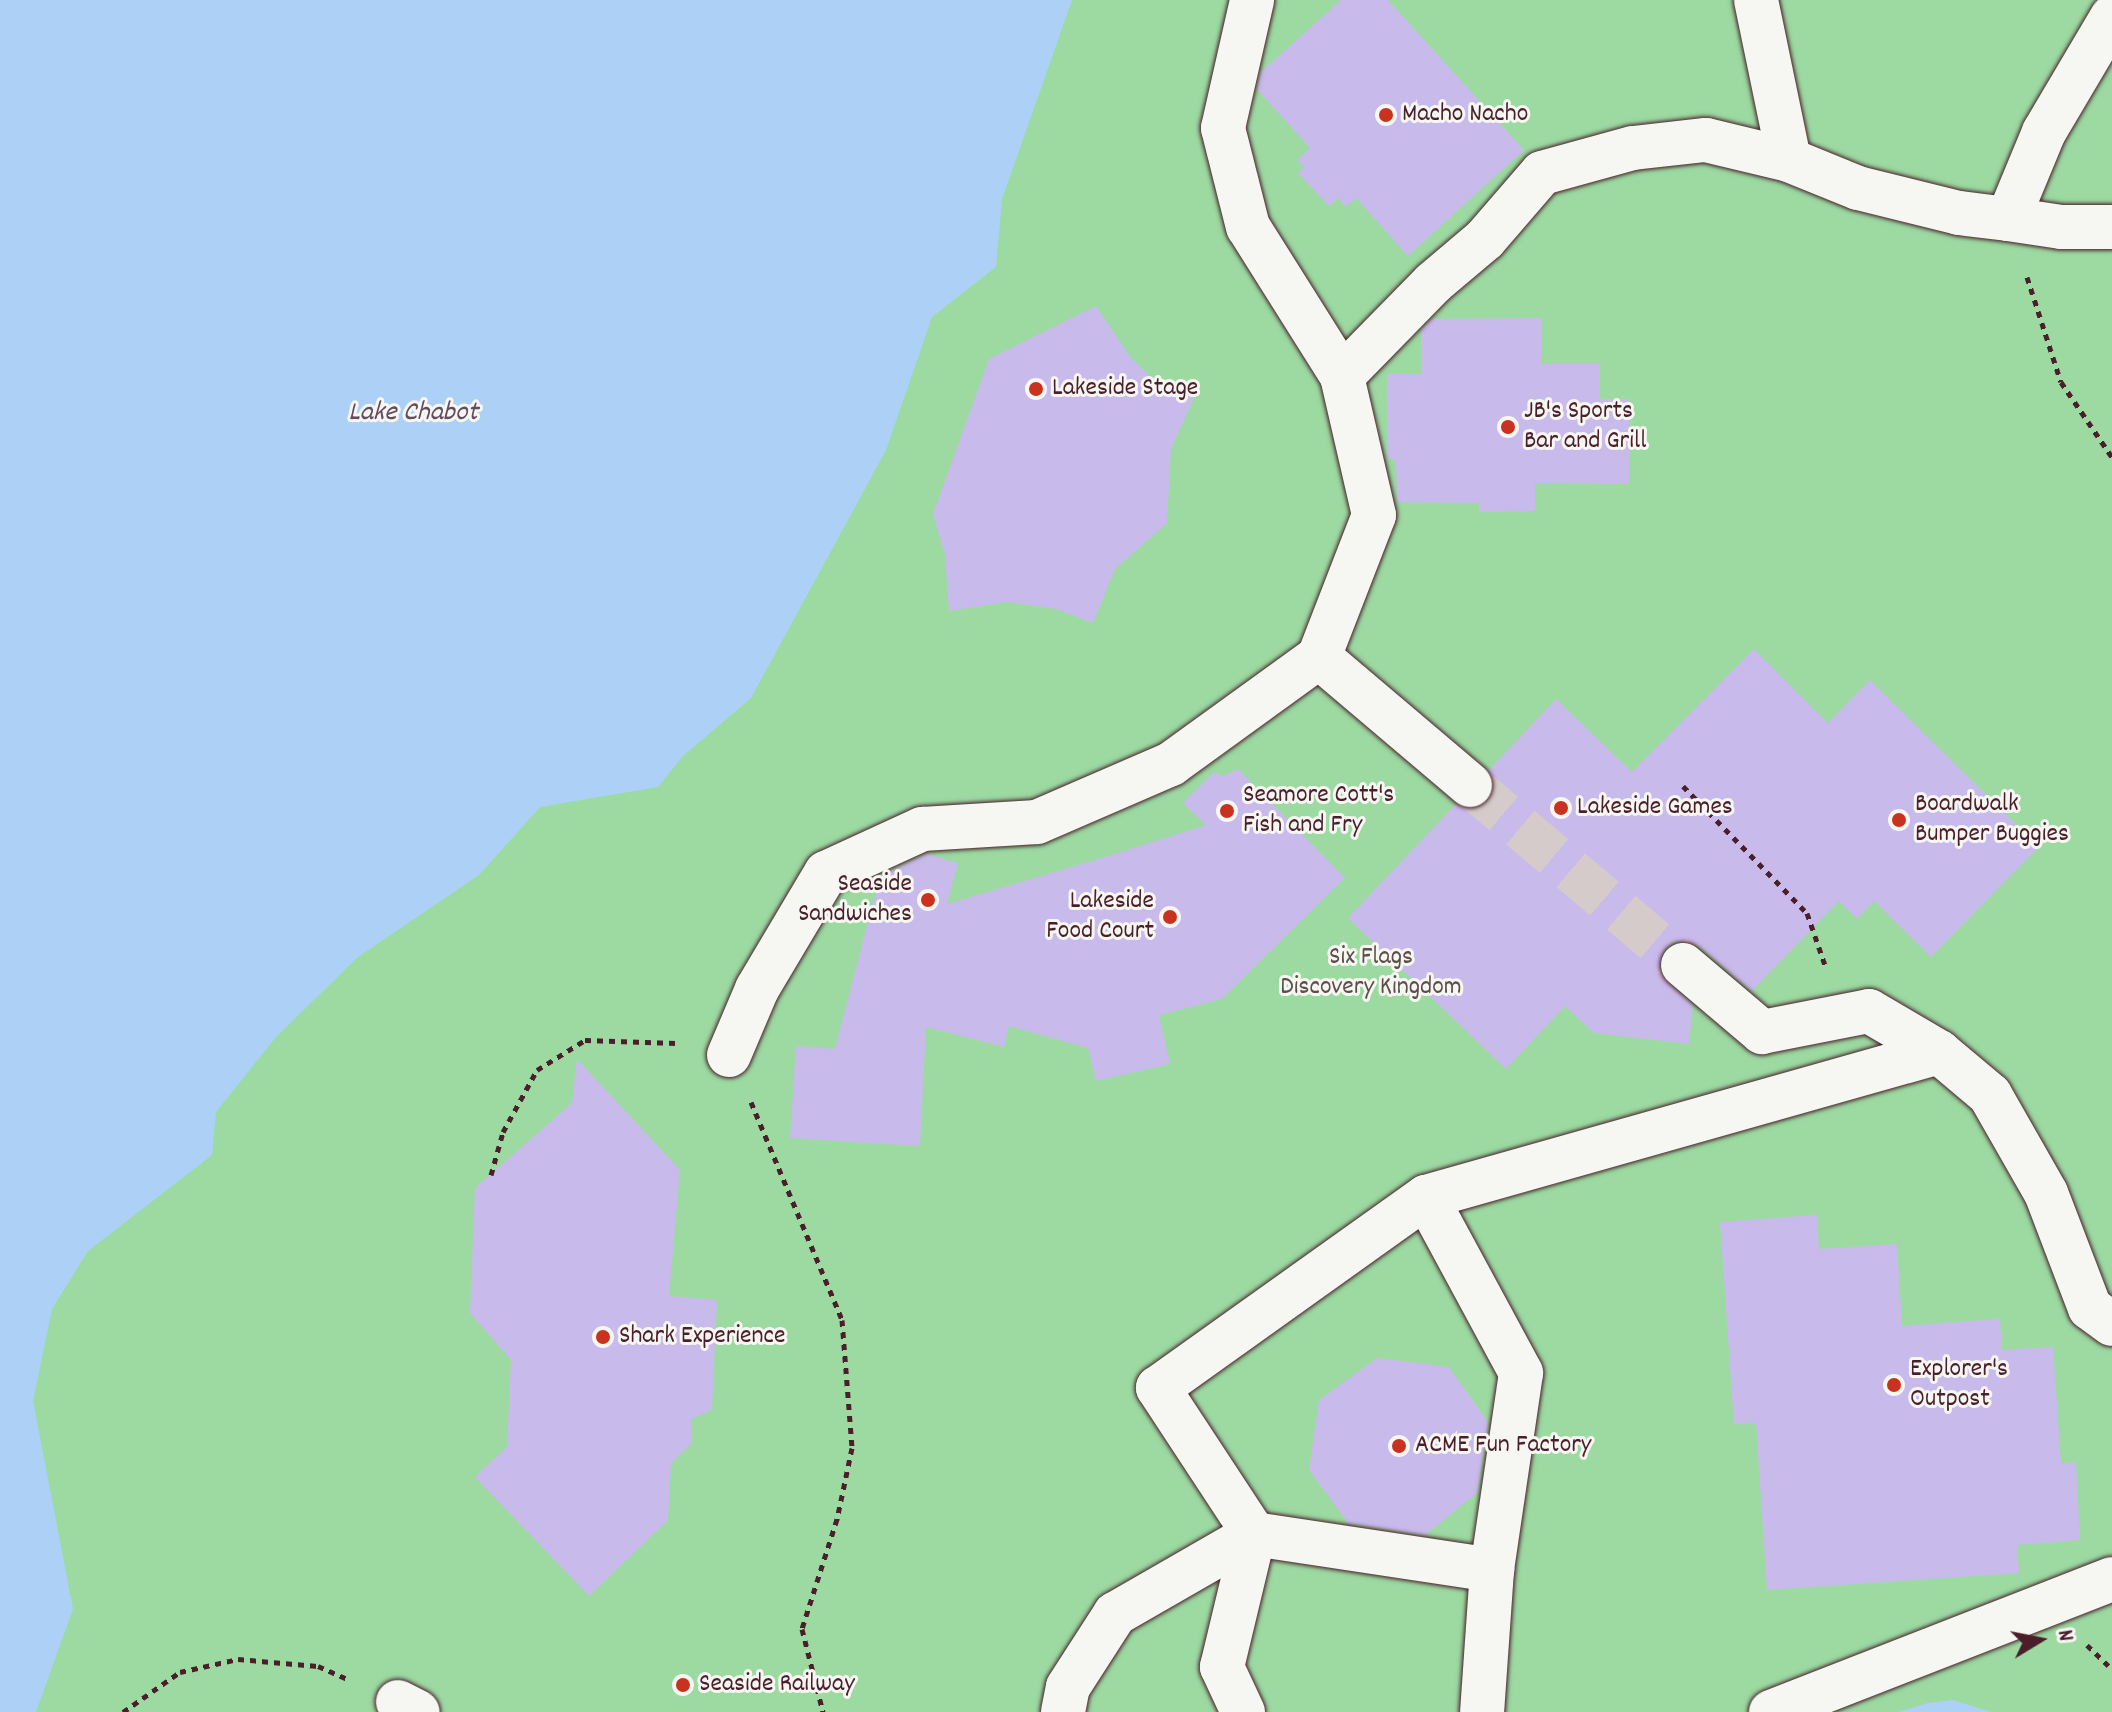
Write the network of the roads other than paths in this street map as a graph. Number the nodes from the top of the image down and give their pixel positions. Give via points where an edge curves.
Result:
1 (1252, 0) edge
2 (1756, 0) edge
3 (2112, 17) edge
4 (1789, 160) junction
5 (2008, 219) junction
6 (2112, 227) edge
7 (1342, 376) junction
8 (1319, 657) junction
9 (1470, 785) tunnel mouth
10 (1683, 965) tunnel mouth
11 (1939, 1052) junction
12 (729, 1055) road end
13 (1426, 1197) junction
14 (2112, 1324) edge
15 (1254, 1534) junction
16 (1492, 1570) junction
17 (2112, 1579) edge
18 (1063, 1712) edge
19 (1243, 1712) edge
20 (1482, 1712) edge
21 (1771, 1712) edge

1 - 7 street via 1223,128 1248,227
2 - 4 street
3 - 5 street via 2044,132
4 - 5 street via 1858,188 1959,213
4 - 7 street via 1706,140 1633,148 1542,173 1485,239 1433,283
5 - 6 street
7 - 8 street via 1374,515
8 - 9 street
8 - 12 street via 1157,770 1037,822 922,829 826,873 757,989
10 - 11 street via 1762,1032 1869,1011
11 - 13 street
11 - 14 street via 1990,1095 2046,1193 2090,1308
13 - 15 street via 1158,1388
13 - 16 street via 1521,1373
15 - 16 street
15 - 18 street via 1115,1614 1068,1687
15 - 19 street via 1222,1667
16 - 20 street
17 - 21 street

